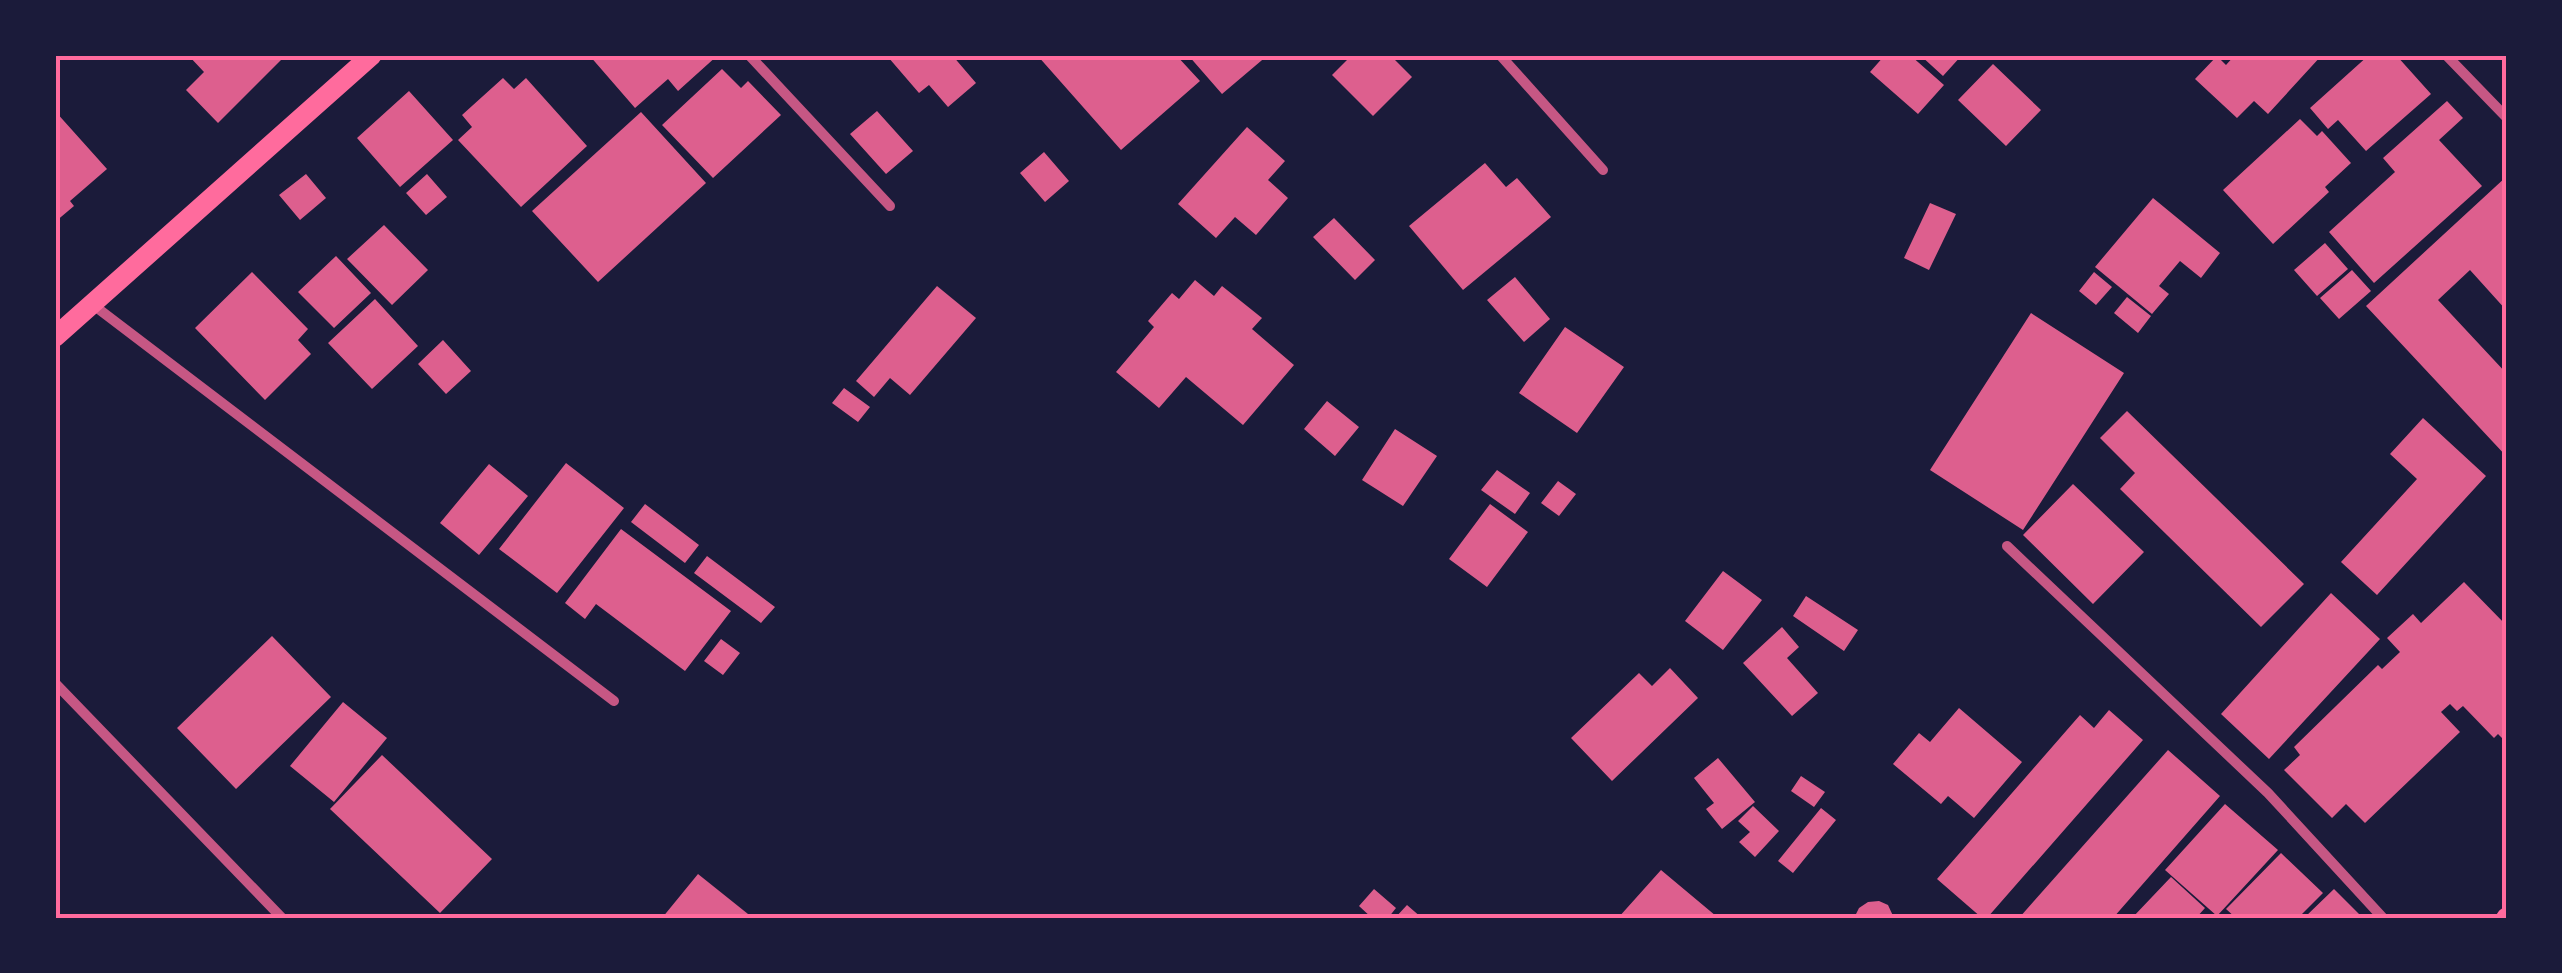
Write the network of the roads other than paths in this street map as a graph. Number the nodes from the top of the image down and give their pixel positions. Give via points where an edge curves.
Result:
1 (372, 55) edge
2 (750, 55) edge
3 (1500, 55) edge
4 (2446, 55) edge
5 (2507, 118) edge
6 (1603, 170) dead end
7 (890, 206) dead end
8 (91, 303) junction
9 (55, 337) edge
10 (2007, 546) dead end
11 (55, 683) edge
12 (614, 702) dead end
13 (282, 918) edge
14 (2383, 918) edge

1 - 8 main road
2 - 7 street
3 - 6 street
4 - 5 street
8 - 9 main road
8 - 12 street
10 - 14 street via 2268,793
11 - 13 street

